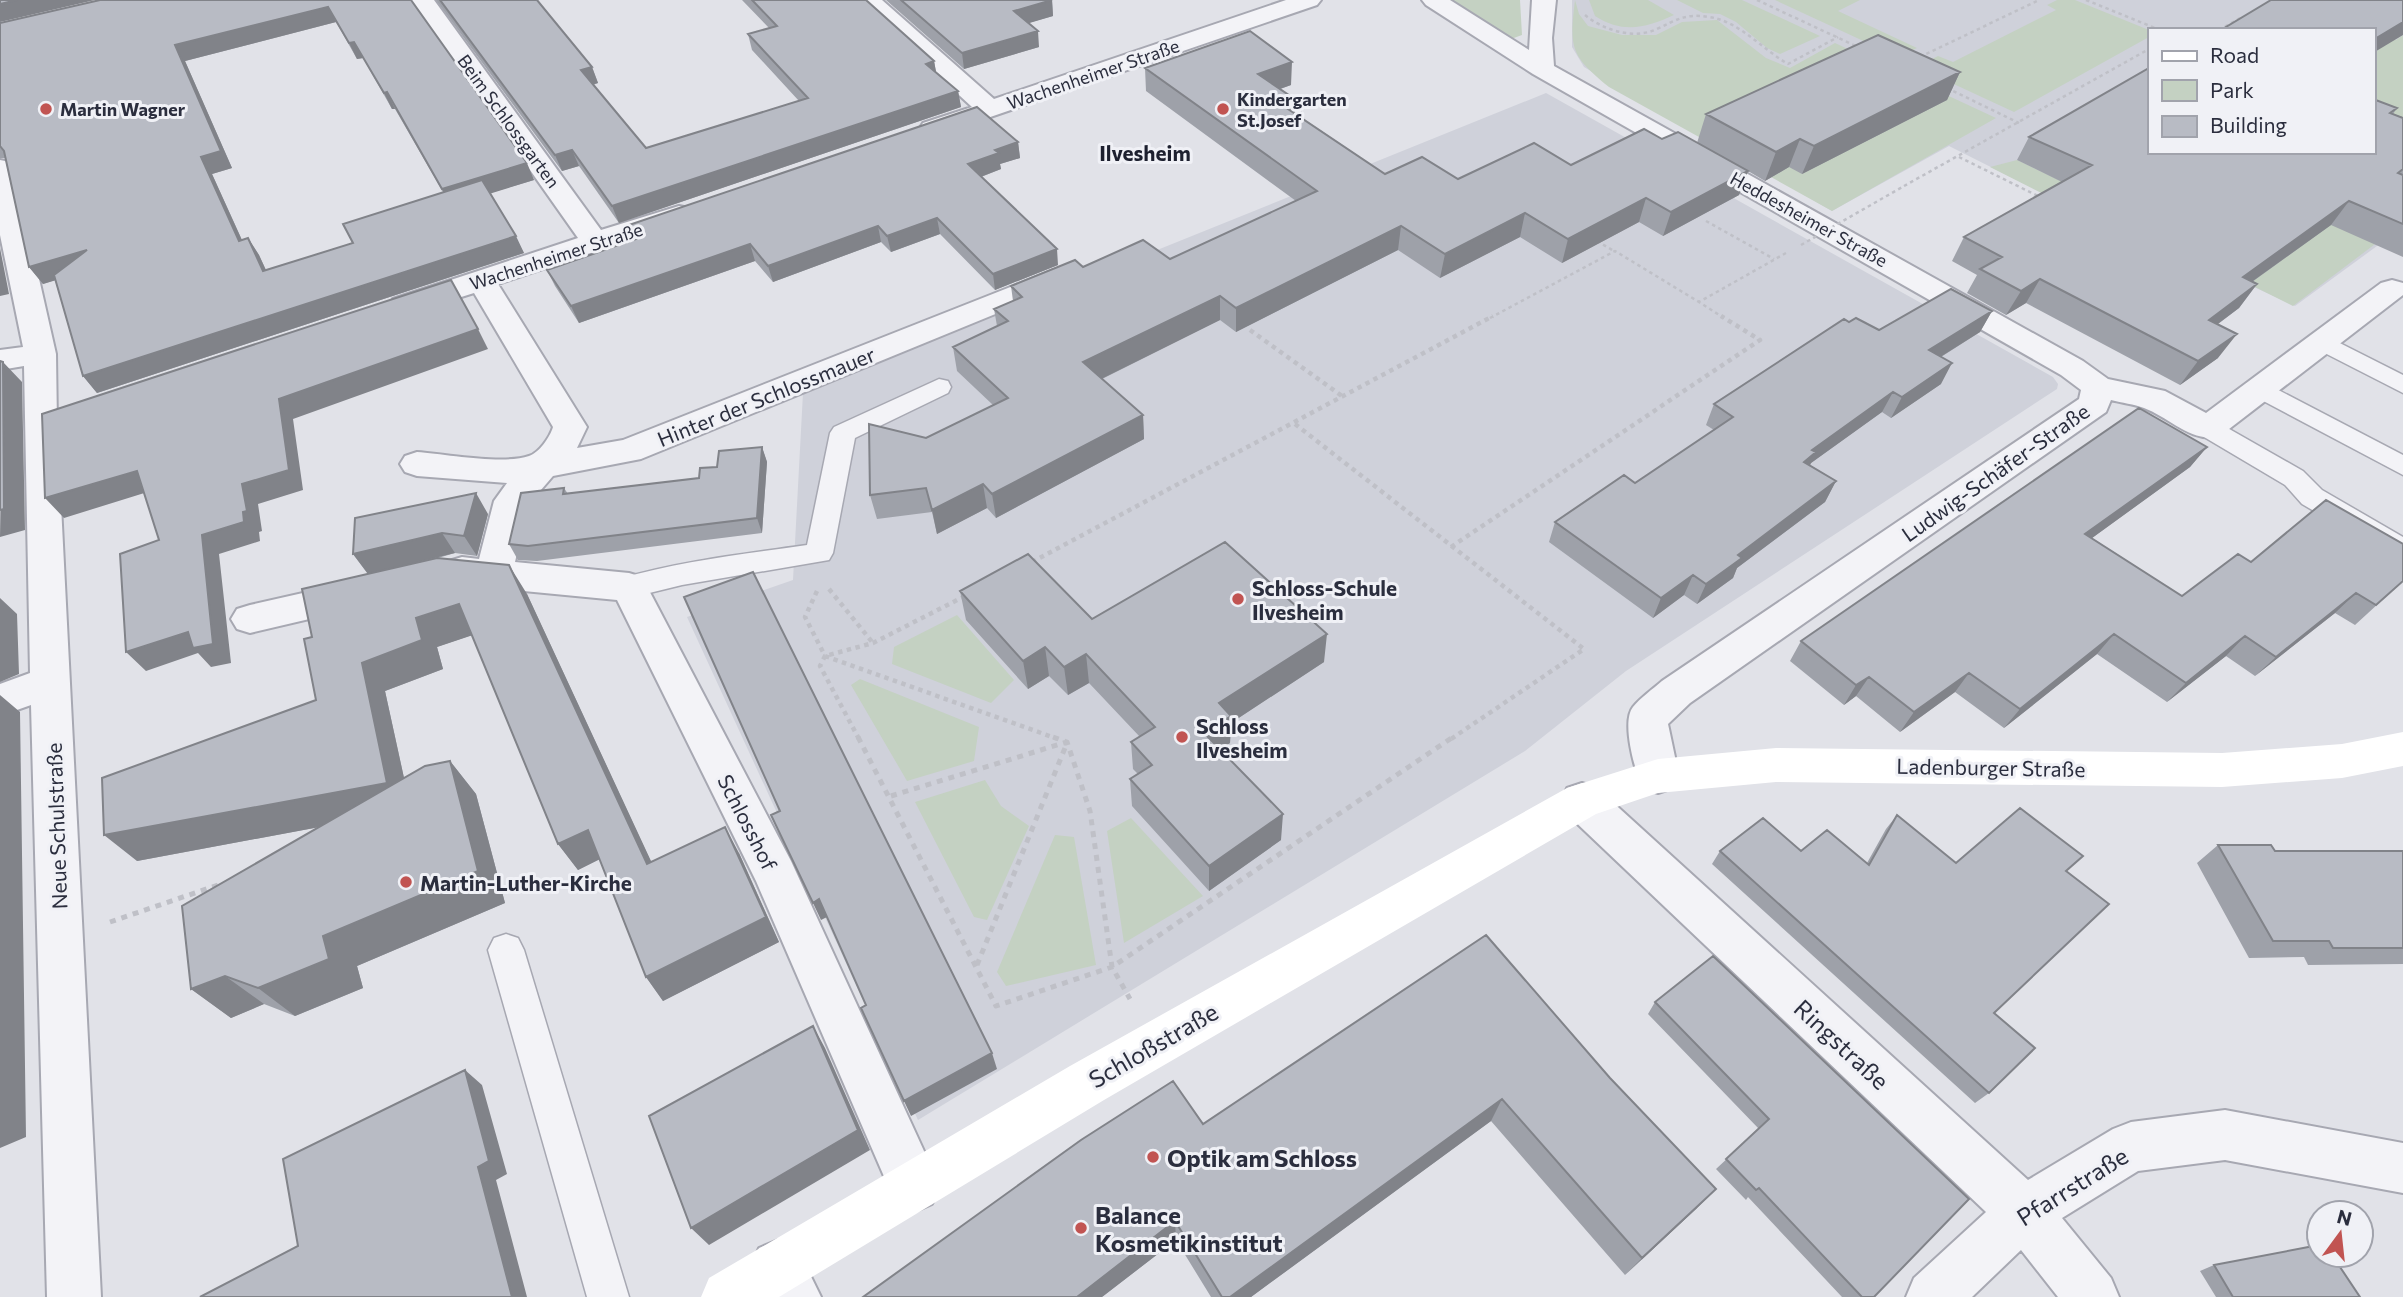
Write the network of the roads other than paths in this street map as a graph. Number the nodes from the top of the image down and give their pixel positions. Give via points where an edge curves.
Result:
1 (422, 0) edge
2 (868, 0) edge
3 (1309, 0) edge
4 (1434, 0) edge
5 (1544, 0) edge
6 (1542, 69) junction
7 (990, 109) junction
8 (912, 136) edge
9 (0, 168) edge
10 (701, 207) edge
11 (596, 243) junction
12 (1089, 267) edge
13 (481, 280) junction
14 (2397, 291) edge
15 (377, 315) edge
16 (2320, 341) junction
17 (40, 354) junction
18 (0, 360) edge
19 (2403, 384) edge
20 (939, 387) dead end
21 (2098, 387) junction
22 (2261, 389) junction
23 (2208, 428) junction
24 (416, 464) dead end
25 (543, 465) junction
26 (2403, 466) edge
27 (2403, 550) edge
28 (494, 573) junction
29 (432, 576) edge
30 (629, 587) junction
31 (385, 588) edge
32 (250, 619) dead end
33 (51, 682) junction
34 (0, 701) edge
35 (2403, 749) edge
36 (1658, 776) junction
37 (1582, 801) junction
38 (506, 950) dead end
39 (2403, 1168) edge
40 (915, 1186) junction
41 (2024, 1212) junction
42 (786, 1282) edge
43 (74, 1297) edge
44 (608, 1297) edge
45 (728, 1297) edge
46 (1933, 1297) edge
47 (2092, 1297) edge

1 - 11 street, Beim Schlossgarten
2 - 7 street
3 - 7 street, Wachenheimer Straße
4 - 6 street, Heddesheimer Straße
5 - 6 street
6 - 21 street, Heddesheimer Straße via 2061,361
7 - 8 street, Wachenheimer Straße
9 - 17 street, Neue Schulstraße
10 - 11 street, Wachenheimer Straße
11 - 13 street, Wachenheimer Straße
12 - 25 street, Hinter der Schlossmauer via 629,451
13 - 15 street, Wachenheimer Straße
13 - 25 street via 570,427
14 - 16 street
16 - 19 lane
16 - 22 street
17 - 18 street
17 - 33 street, Neue Schulstraße via 53,421
20 - 30 lane via 843,433 819,553 681,574
21 - 23 street, Ludwig-Schäfer-Straße via 2153,399
21 - 36 street, Ludwig-Schäfer-Straße via 2094,404 1676,692 1647,719
22 - 23 street
22 - 26 lane
23 - 27 lane
24 - 25 street, Hinter der Schlossmauer via 511,471
25 - 28 street via 511,501
28 - 29 street via 456,570
28 - 30 street
30 - 40 street, Schlosshof via 775,875
31 - 32 street
33 - 34 street
33 - 43 street, Neue Schulstraße
35 - 36 main road, Ladenburger Straße via 2342,761 2222,770 1776,765
36 - 37 main road, Ladenburger Straße
37 - 40 main road, Schloßstraße
37 - 41 street, Ringstraße
38 - 44 lane
39 - 41 street, Pfarrstraße via 2225,1135 2131,1147
40 - 42 main road, Schloßstraße
41 - 46 street, Pfarrstraße
41 - 47 street, Ringstraße
42 - 45 main road, Schloßstraße

